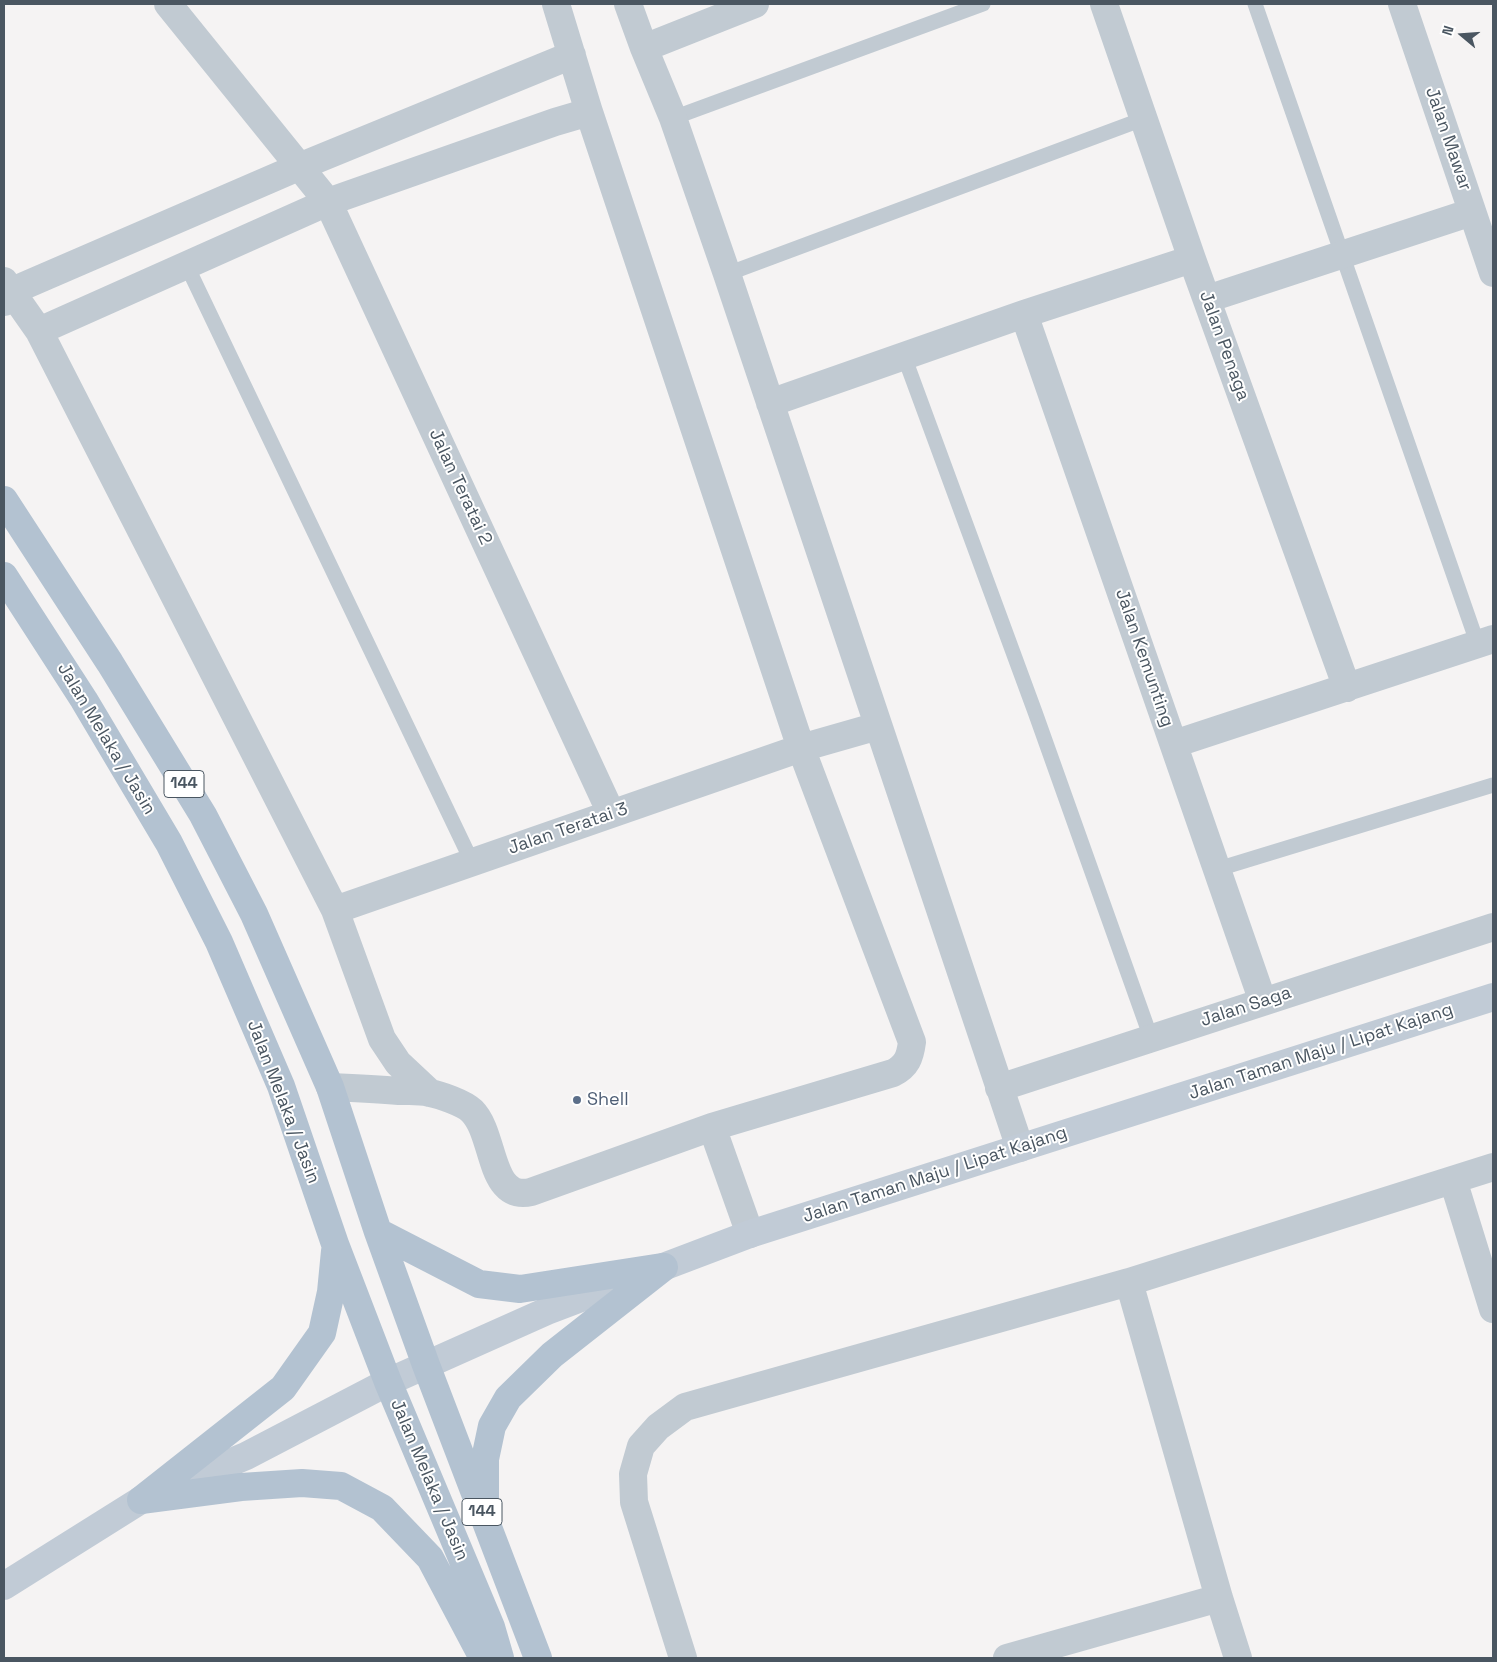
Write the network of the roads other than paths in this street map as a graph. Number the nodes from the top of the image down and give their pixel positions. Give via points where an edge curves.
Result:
1 (168, 4) edge
2 (556, 4) edge
3 (628, 4) edge
4 (755, 4) edge
5 (983, 4) edge
6 (1104, 4) edge
7 (1255, 4) edge
8 (1402, 4) edge
9 (644, 48) junction
10 (572, 55) junction
11 (589, 112) junction
12 (673, 118) junction
13 (1143, 119) junction
14 (301, 166) junction
15 (328, 202) junction
16 (1472, 212) junction
17 (1342, 254) junction
18 (1192, 259) junction
19 (187, 266) junction
20 (1493, 273) edge
21 (726, 274) junction
22 (6, 291) edge
23 (1207, 299) junction
24 (1024, 314) junction
25 (39, 331) junction
26 (904, 356) junction
27 (770, 403) junction
28 (4, 500) edge
29 (4, 576) edge
30 (1485, 642) edge
31 (1347, 688) junction
32 (878, 726) junction
33 (1174, 744) junction
34 (802, 748) junction
35 (1493, 785) edge
36 (611, 813) junction
37 (472, 862) junction
38 (1218, 869) junction
39 (335, 910) junction
40 (1493, 927) edge
41 (1493, 997) edge
42 (1263, 1002) junction
43 (1151, 1038) junction
44 (330, 1087) junction
45 (999, 1088) junction
46 (429, 1092) junction
47 (712, 1127) junction
48 (1020, 1148) junction
49 (1493, 1167) edge
50 (1453, 1180) junction
51 (378, 1232) junction
52 (750, 1234) junction
53 (335, 1244) junction
54 (664, 1267) junction
55 (1129, 1282) junction
56 (1493, 1310) edge
57 (426, 1365) junction
58 (388, 1382) junction
59 (141, 1500) junction
60 (485, 1518) junction
61 (4, 1586) edge
62 (1219, 1598) junction
63 (483, 1658) edge
64 (500, 1658) edge
65 (538, 1658) edge
66 (683, 1658) edge
67 (1007, 1658) edge
68 (1238, 1658) edge

1 - 14 street, Jalan Teratai 2
2 - 10 street
3 - 9 street
4 - 9 street
5 - 12 lane
6 - 13 street, Jalan Penaga
7 - 17 lane
8 - 16 street, Jalan Mawar
9 - 12 street
10 - 11 street
10 - 14 street
11 - 15 street
11 - 34 street
12 - 21 street
13 - 18 street, Jalan Penaga
13 - 21 lane
14 - 15 street, Jalan Teratai 2
14 - 22 street
15 - 19 street
15 - 36 street, Jalan Teratai 2
16 - 17 street
16 - 20 street, Jalan Mawar
17 - 23 street
17 - 30 lane
18 - 23 street, Jalan Penaga
18 - 24 street
19 - 25 street
19 - 37 lane
21 - 27 street
22 - 25 street
23 - 31 street, Jalan Penaga
24 - 26 street
24 - 33 street, Jalan Kemunting
25 - 39 street
26 - 27 street
26 - 43 lane
27 - 32 street
28 - 44 main road, 144 via 110,663 203,815 254,914
29 - 53 main road, Jalan Melaka / Jasin / 144 via 84,700 169,843 219,942 281,1086
30 - 31 street
31 - 33 street
32 - 34 street, Jalan Teratai 3
32 - 45 street
33 - 38 street, Jalan Kemunting
34 - 36 street, Jalan Teratai 3
34 - 47 street via 912,1042 911,1052 908,1061 893,1073
35 - 38 lane
36 - 37 street, Jalan Teratai 3
37 - 39 street, Jalan Teratai 3
38 - 42 street, Jalan Kemunting
39 - 46 street via 382,1039 398,1063
40 - 42 street, Jalan Saga
41 - 48 main road, Jalan Taman Maju / Lipat Kajang
42 - 43 street, Jalan Saga
43 - 45 street, Jalan Saga
44 - 46 street
44 - 51 main road, 144
45 - 48 street
46 - 47 street via 471,1111 483,1128 504,1185 522,1194
47 - 52 street
48 - 52 main road, Jalan Taman Maju / Lipat Kajang
49 - 50 street
50 - 55 street
50 - 56 street
51 - 54 main road via 479,1284 520,1289
51 - 57 main road, Jalan Melaka / Jasin / 144
52 - 54 main road, Jalan Taman Maju / Lipat Kajang
53 - 58 main road, Jalan Melaka / Jasin / 144
53 - 59 main road via 331,1292 322,1333 282,1388
54 - 57 main road, Jalan Taman Maju / Lipat Kajang via 547,1311
54 - 60 main road via 552,1355 508,1398 492,1426 486,1459
55 - 62 street
55 - 66 street via 685,1407 658,1426 641,1446 633,1474 634,1502
57 - 58 main road, Jalan Taman Maju / Lipat Kajang
57 - 60 main road, Jalan Melaka / Jasin / 144
58 - 59 main road, Jalan Taman Maju / Lipat Kajang via 246,1456
58 - 64 main road, Jalan Melaka / Jasin / 144 via 491,1626
59 - 61 main road, Jalan Taman Maju / Lipat Kajang
59 - 63 main road via 241,1487 302,1483 341,1486 382,1508 430,1558
60 - 65 main road, Jalan Melaka / Jasin / 144
62 - 67 street
62 - 68 street

